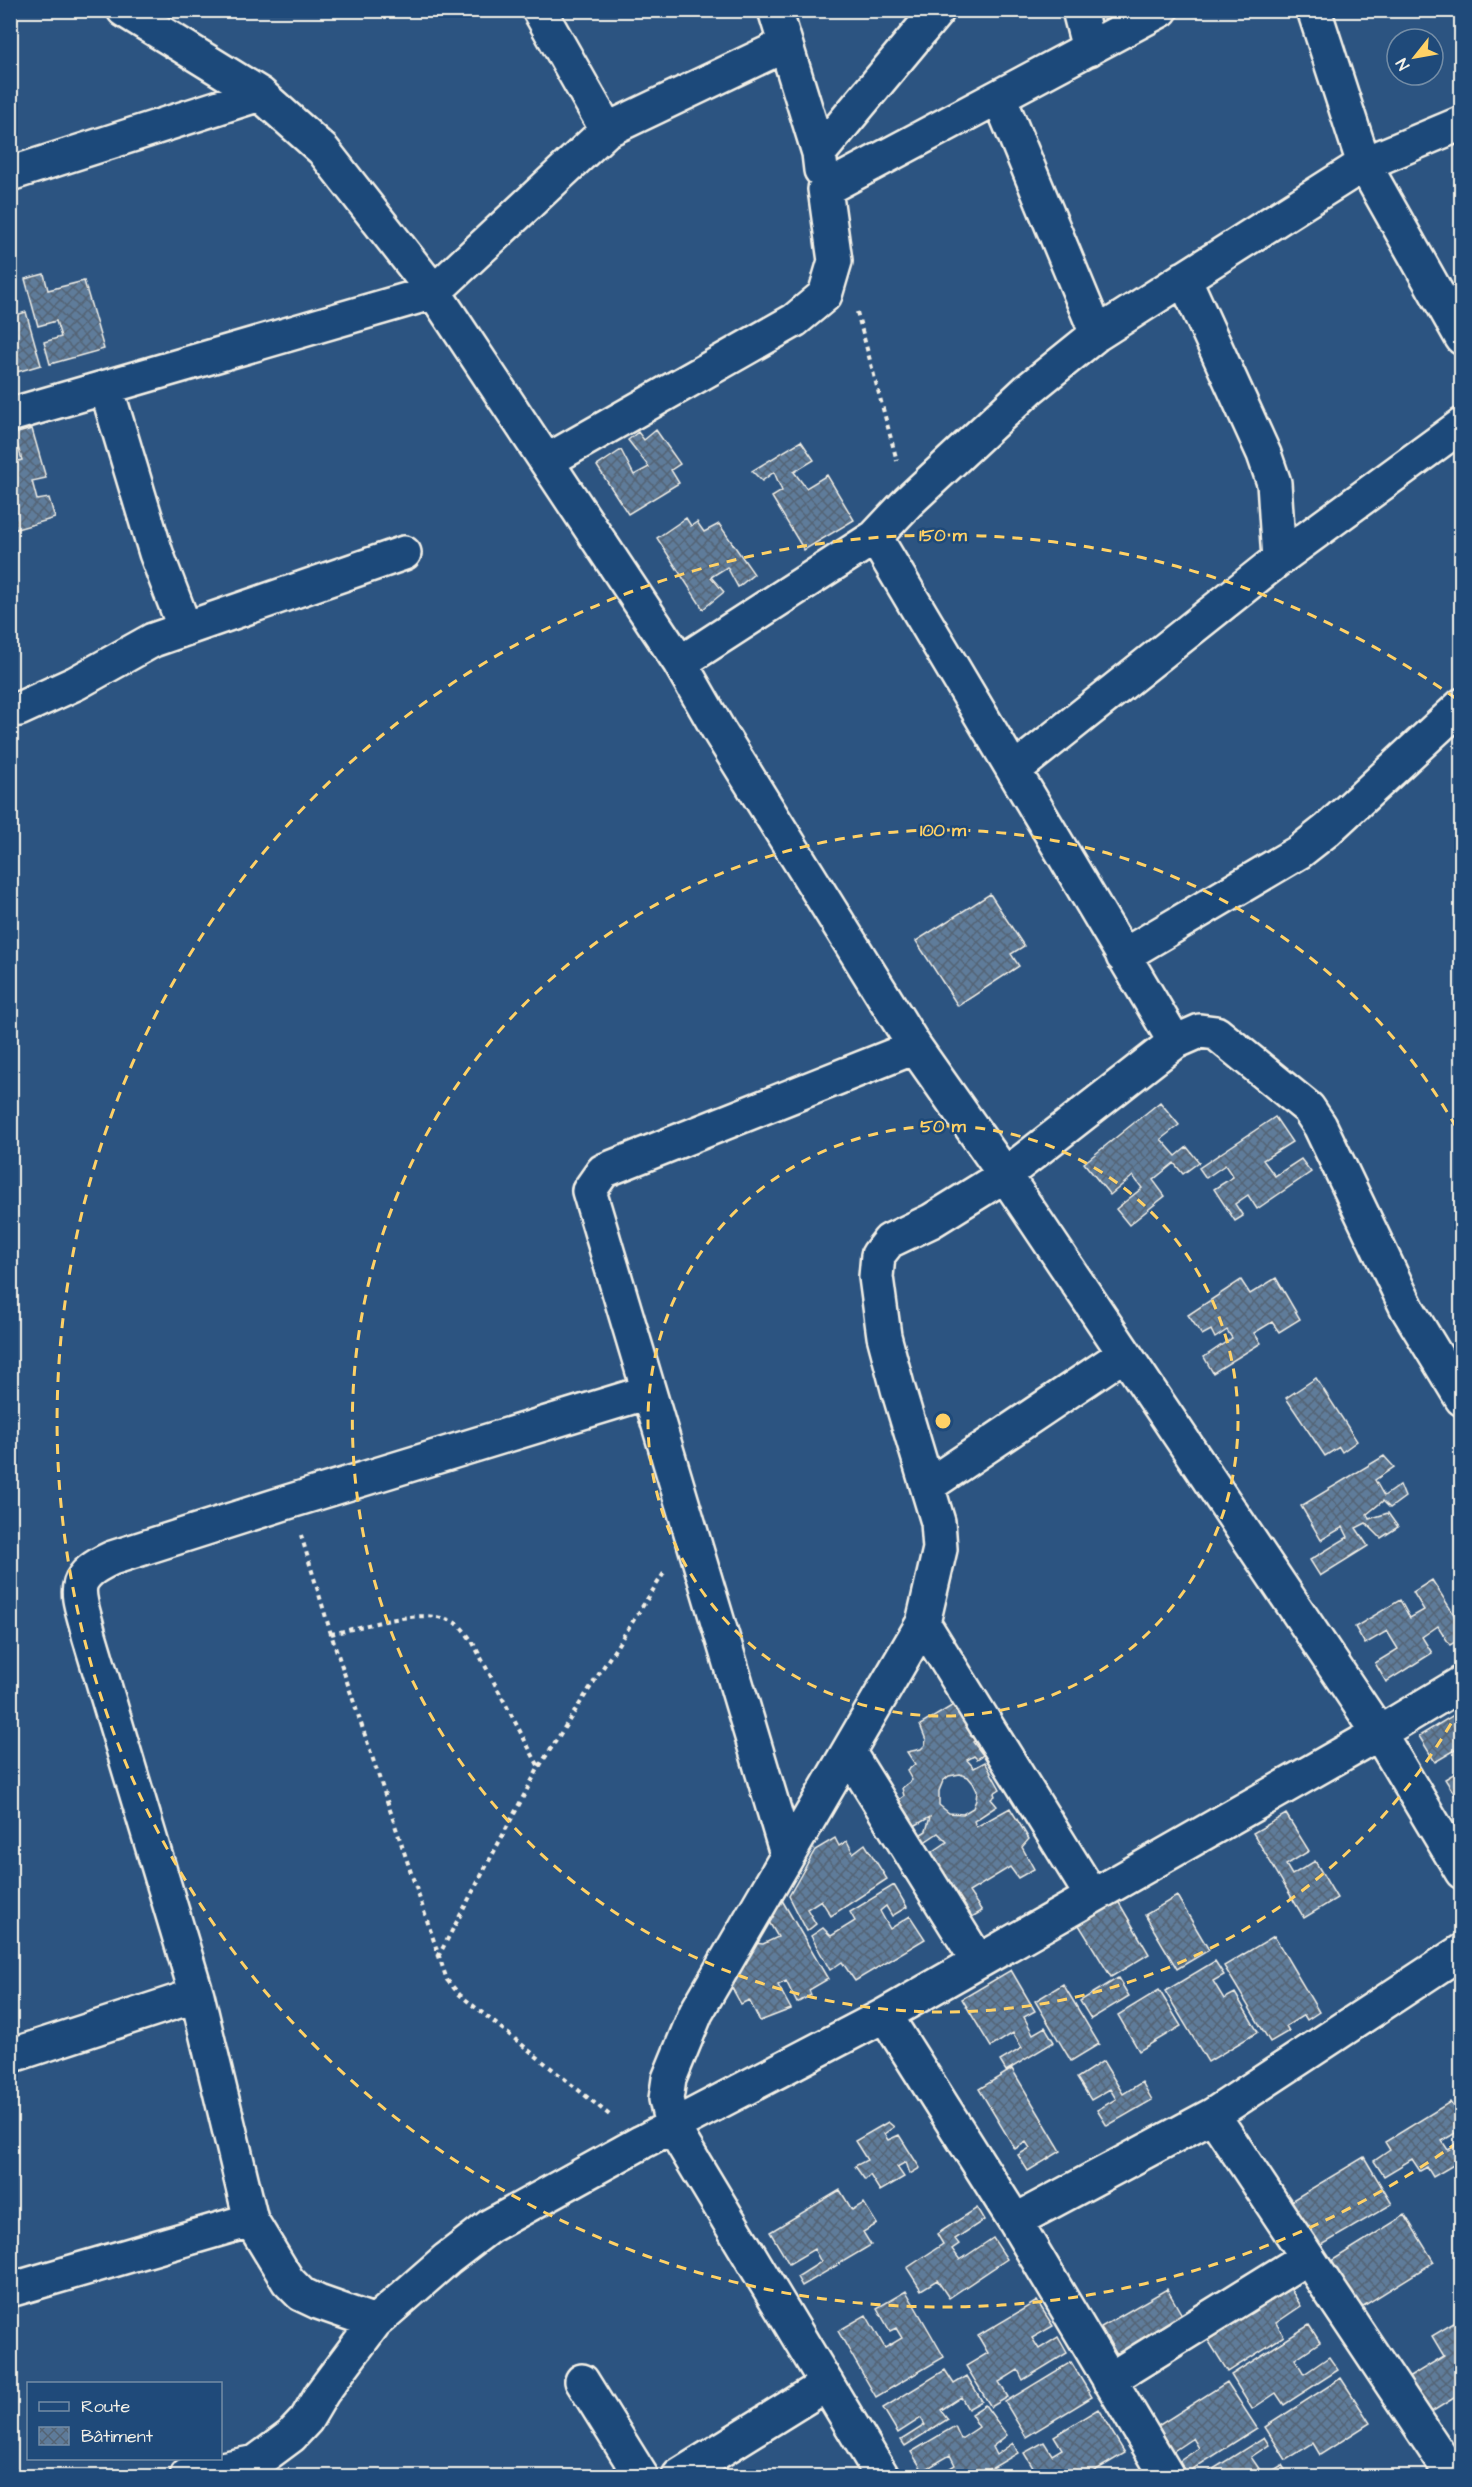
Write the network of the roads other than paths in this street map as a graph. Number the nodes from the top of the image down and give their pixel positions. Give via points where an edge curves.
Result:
1 (539, 10) edge
2 (776, 10) edge
3 (938, 10) edge
4 (1078, 10) edge
5 (1161, 10) edge
6 (1314, 10) edge
7 (148, 16) edge
8 (785, 45) junction
9 (1089, 49) junction
10 (260, 94) junction
11 (999, 97) junction
12 (1461, 123) edge
13 (607, 130) junction
14 (819, 153) junction
15 (1364, 164) junction
16 (10, 174) edge
17 (825, 189) junction
18 (1184, 278) junction
19 (434, 292) junction
20 (1097, 334) junction
21 (1461, 338) edge
22 (105, 387) junction
23 (10, 415) edge
24 (1461, 425) edge
25 (547, 461) junction
26 (875, 537) junction
27 (404, 553) dead end
28 (1279, 558) junction
29 (185, 629) junction
30 (680, 663) junction
31 (1461, 705) edge
32 (10, 710) edge
33 (1014, 770) junction
34 (1123, 956) junction
35 (1175, 1042) junction
36 (915, 1047) junction
37 (1005, 1175) junction
38 (1124, 1354) junction
39 (648, 1392) junction
40 (1461, 1399) edge
41 (929, 1485) junction
42 (923, 1623) junction
43 (1461, 1683) edge
44 (1379, 1733) junction
45 (849, 1753) junction
46 (787, 1854) junction
47 (1461, 1872) edge
48 (1092, 1896) junction
49 (1461, 1951) edge
50 (978, 1961) junction
51 (197, 1995) junction
52 (885, 2015) junction
53 (10, 2056) edge
54 (1213, 2115) junction
55 (672, 2126) junction
56 (251, 2220) junction
57 (1015, 2221) junction
58 (1306, 2258) junction
59 (10, 2290) edge
60 (375, 2322) junction
61 (1109, 2380) junction
62 (582, 2381) dead end
63 (827, 2384) junction
64 (263, 2469) edge
65 (1163, 2475) edge
66 (187, 2476) edge
67 (641, 2476) edge
68 (679, 2476) edge
69 (882, 2476) edge
70 (1453, 2476) edge

1 - 13 street
2 - 8 street
3 - 14 street
4 - 9 street
5 - 9 street
6 - 15 street
7 - 10 street
8 - 13 street
8 - 14 street
9 - 11 street
10 - 16 street
10 - 19 street via 323,150
11 - 17 street
11 - 20 street
12 - 15 street
13 - 19 street
14 - 17 street
15 - 18 street
15 - 21 street
17 - 25 street via 835,261 825,296 795,320
18 - 20 street
18 - 28 street via 1274,483
19 - 22 street
19 - 25 street
20 - 26 street via 1029,389
22 - 23 street
22 - 29 street via 156,553
24 - 28 street
25 - 30 street
26 - 30 street
26 - 33 street
27 - 29 street
28 - 33 street
29 - 32 street via 153,640 76,683
30 - 36 street
31 - 34 street via 1327,831 1299,852
33 - 34 street
34 - 35 street
35 - 37 street
35 - 40 street via 1200,1031 1216,1034 1308,1108 1330,1141 1407,1308
36 - 37 street
36 - 39 street via 603,1171 589,1191
37 - 38 street
37 - 41 street via 931,1221 890,1241 878,1256 876,1277 884,1336
38 - 41 street
38 - 44 street
39 - 46 street
39 - 51 street via 112,1558 80,1581 78,1590 89,1635
41 - 42 street via 940,1549
42 - 45 street
42 - 48 street
43 - 44 street
44 - 47 street
44 - 48 street
45 - 46 street
45 - 50 street
46 - 55 street via 696,2013 669,2079 666,2099
48 - 50 street
49 - 54 street
50 - 52 street
51 - 53 street
51 - 56 street
52 - 55 street
52 - 57 street
54 - 57 street
54 - 58 street
55 - 60 street via 490,2226
55 - 63 street
56 - 59 street
56 - 60 street via 288,2281 302,2294
57 - 61 street
58 - 61 street
58 - 70 street
60 - 64 street via 306,2420
61 - 65 street
62 - 67 street
63 - 68 street
63 - 69 street
64 - 66 street

